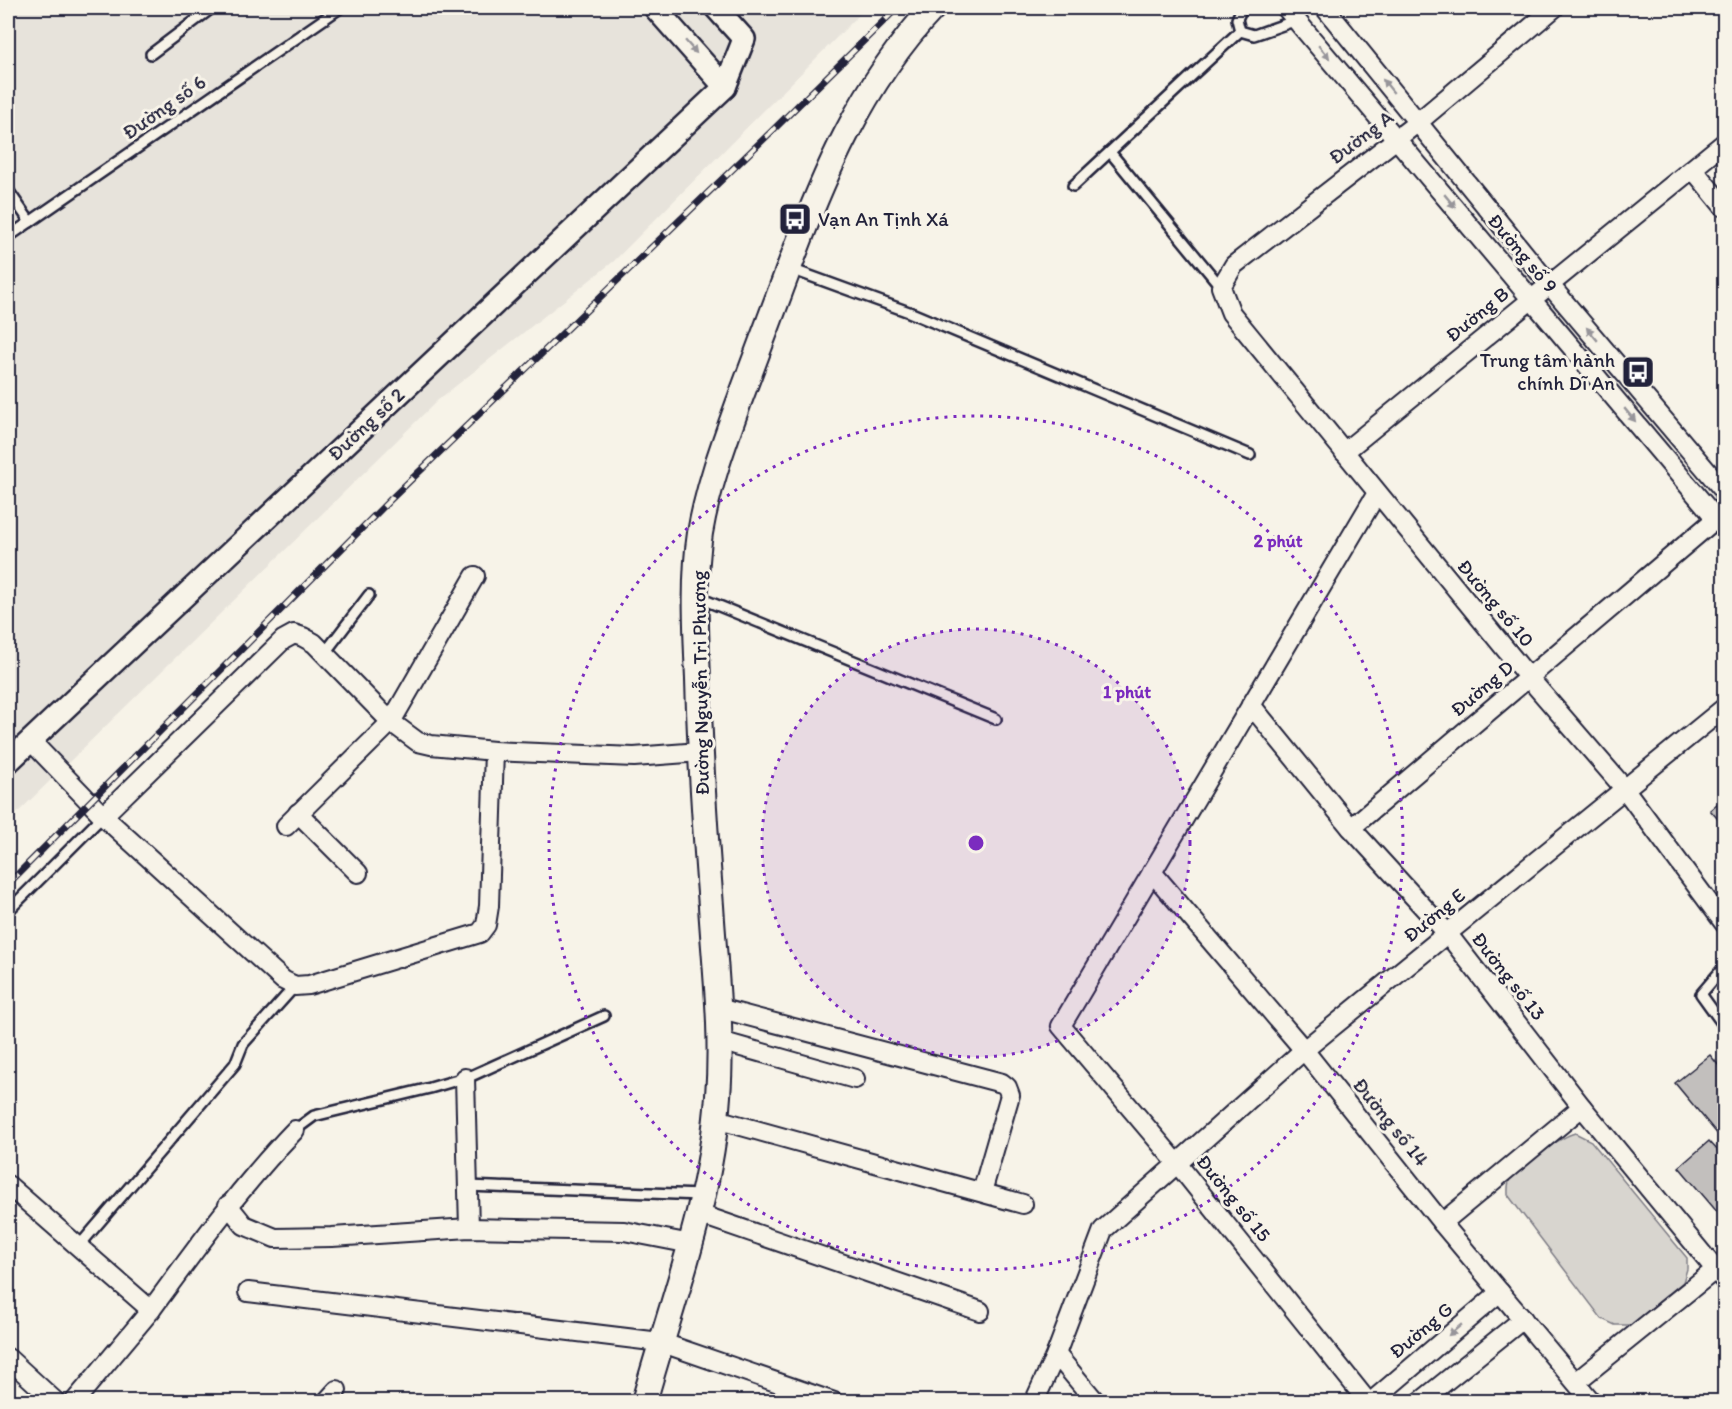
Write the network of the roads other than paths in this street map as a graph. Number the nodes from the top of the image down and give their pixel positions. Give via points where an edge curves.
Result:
1 (212, 8) edge
2 (340, 8) edge
3 (655, 8) edge
4 (716, 8) edge
5 (933, 8) edge
6 (1242, 8) edge
7 (1325, 8) edge
8 (1554, 8) edge
9 (1292, 14) edge
10 (1240, 31) junction
11 (151, 54) dead end
12 (725, 87) junction
13 (1417, 123) junction
14 (1397, 137) junction
15 (1725, 143) edge
16 (1110, 152) junction
17 (1694, 169) junction
18 (1073, 186) dead end
19 (8, 190) edge
20 (1725, 207) edge
21 (30, 222) junction
22 (8, 237) edge
23 (789, 268) junction
24 (1550, 284) junction
25 (1221, 287) junction
26 (1532, 298) junction
27 (1344, 452) junction
28 (1250, 455) dead end
29 (1725, 491) edge
30 (1377, 493) junction
31 (1722, 520) edge
32 (475, 576) dead end
33 (369, 595) dead end
34 (695, 596) junction
35 (324, 654) junction
36 (1529, 678) junction
37 (1251, 705) junction
38 (1725, 708) edge
39 (996, 719) dead end
40 (391, 722) junction
41 (30, 740) junction
42 (494, 751) junction
43 (700, 752) junction
44 (8, 762) edge
45 (1624, 788) junction
46 (103, 816) junction
47 (1351, 828) junction
48 (1152, 872) junction
49 (358, 873) dead end
50 (8, 911) edge
51 (1725, 923) edge
52 (1447, 933) junction
53 (1725, 967) edge
54 (295, 986) junction
55 (718, 1008) junction
56 (604, 1016) dead end
57 (1725, 1026) edge
58 (720, 1041) junction
59 (1304, 1050) junction
60 (465, 1078) junction
61 (855, 1079) dead end
62 (1582, 1107) junction
63 (716, 1119) junction
64 (295, 1130) joint
65 (1176, 1162) junction
66 (8, 1185) edge
67 (468, 1186) junction
68 (982, 1192) junction
69 (1023, 1204) dead end
70 (228, 1205) junction
71 (701, 1205) junction
72 (1442, 1223) junction
73 (469, 1228) junction
74 (691, 1244) junction
75 (79, 1246) junction
76 (1720, 1275) edge
77 (248, 1292) dead end
78 (1500, 1292) junction
79 (151, 1310) junction
80 (980, 1311) dead end
81 (1523, 1319) junction
82 (660, 1342) junction
83 (1056, 1354) junction
84 (8, 1358) edge
85 (1576, 1382) junction
86 (56, 1401) edge
87 (74, 1401) edge
88 (644, 1401) edge
89 (834, 1401) edge
90 (1034, 1401) edge
91 (1096, 1401) edge
92 (1370, 1401) edge
93 (1420, 1401) edge
94 (1592, 1401) edge

1 - 11 lane
2 - 21 lane, Đường số 6
3 -> 12 street
4 - 12 street via 744,39
5 - 23 main road, Đường Nguyễn Tri Phương via 889,62 860,109 825,180
6 - 10 lane via 1237,19
13 -> 7 street, Đường số 9
8 - 13 street, Đường A
9 - 10 lane via 1254,35
9 -> 14 street, Đường số 9
10 - 16 lane
12 - 41 street, Đường số 2
13 - 14 street, Đường A
13 - 24 street, Đường số 9
14 - 25 street, Đường A via 1234,265
14 -> 26 street, Đường số 9
15 - 17 street, Đường B
16 - 18 lane
16 - 25 lane
17 - 20 street
17 - 24 street, Đường B
19 - 21 lane
21 - 22 lane, Đường số 6
23 - 28 lane via 909,312
23 - 34 main road, Đường Nguyễn Tri Phương via 712,477 700,533
24 - 26 street, Đường B
29 -> 24 street, Đường số 9
25 - 27 street, Đường số 10 via 1231,313
26 - 27 street, Đường B
26 -> 31 street, Đường số 9
27 - 30 street, Đường số 10
30 - 36 street, Đường số 10
30 - 37 street
31 - 36 street, Đường D
32 - 40 street
33 - 35 lane
34 - 39 lane
34 - 43 main road, Đường Nguyễn Tri Phương
35 - 40 street
35 - 46 street via 303,637 294,634 283,640
36 - 45 street, Đường số 10
36 - 47 street, Đường D
37 - 47 street, Đường số 13
37 - 48 street
38 - 45 street, Đường E
40 - 42 street via 418,742 431,746
40 - 49 street via 292,819
41 - 44 street, Đường số 2
41 - 46 street
42 - 43 street via 634,757
42 - 54 street via 489,906 486,925 480,933
43 - 55 main road, Đường Nguyễn Tri Phương
45 - 51 street, Đường số 10
45 - 52 street, Đường E
46 - 50 lane
46 - 54 street via 283,980
47 - 52 street, Đường số 13
48 - 59 street, Đường số 14
48 - 65 street, Đường số 15 via 1061,1026
52 - 59 street, Đường E
52 - 62 street, Đường số 13
53 - 57 lane via 1701,994
54 - 75 lane via 243,1044 235,1064
55 - 58 main road, Đường Nguyễn Tri Phương
55 - 68 street via 1002,1083 1010,1095
56 - 60 lane
58 - 61 street
58 - 63 main road, Đường Nguyễn Tri Phương
59 - 65 street, Đường E
59 - 72 street, Đường số 14
60 - 64 lane via 314,1116
60 - 67 street
62 - 72 street
62 - 76 street, Đường số 13
63 - 68 street
63 - 71 main road, Đường Nguyễn Tri Phương
64 - 70 street
65 - 83 street, Đường E via 1103,1230
65 - 92 street, Đường số 15
66 - 75 street
67 - 71 lane
67 - 73 street
68 - 69 street
70 - 73 street via 244,1225 275,1238
70 - 79 street
71 - 74 main road, Đường Nguyễn Tri Phương
71 - 80 street
72 - 78 street, Đường số 14
73 - 74 street via 624,1231
74 - 82 main road, Đường Nguyễn Tri Phương
75 - 79 street
76 - 85 street
77 - 82 street
78 - 81 street, Đường số 14
78 -> 92 street, Đường G
79 - 87 street
81 - 85 street, Đường số 14
81 - 93 street
82 - 88 main road, Đường Nguyễn Tri Phương
82 - 89 street
83 - 90 street, Đường E
83 - 91 street
84 - 86 street
85 - 94 street, Đường số 14

